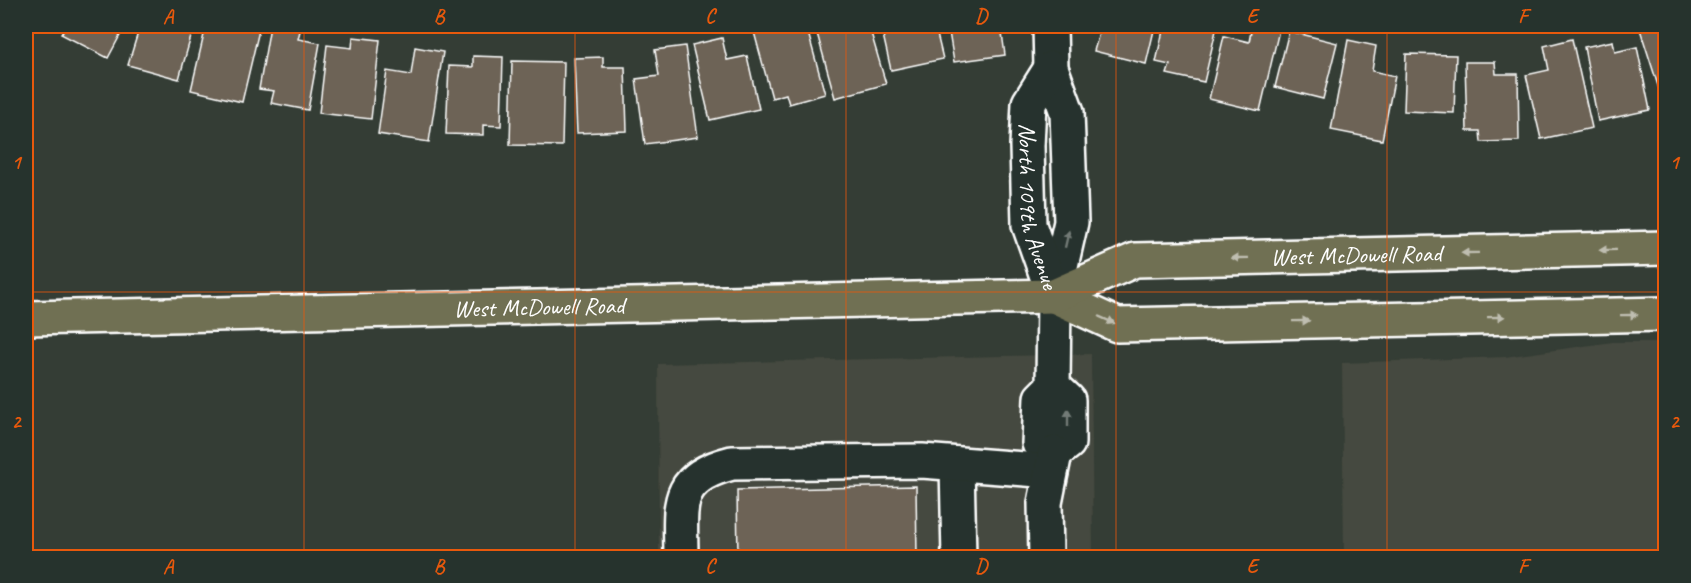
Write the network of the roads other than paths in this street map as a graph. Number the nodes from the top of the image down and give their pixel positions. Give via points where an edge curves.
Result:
1 (1050, 26) edge
2 (1665, 248) edge
3 (1054, 296) junction
4 (1665, 314) edge
5 (26, 318) edge
6 (1053, 462) junction
7 (957, 464) junction
8 (681, 558) edge
9 (959, 558) edge
10 (1046, 558) edge

1 - 3 street, North 109th Avenue via 1051,68 1029,103 1027,146 1029,225
2 -> 3 main road, West McDowell Road via 1135,260
3 -> 4 main road, West McDowell Road via 1117,325
3 - 5 main road, West McDowell Road
3 - 6 street via 1053,386 1041,398 1039,443
6 - 7 street
6 - 10 street via 1045,503
7 - 8 street via 732,463 716,467 695,478 681,502
7 - 9 street

